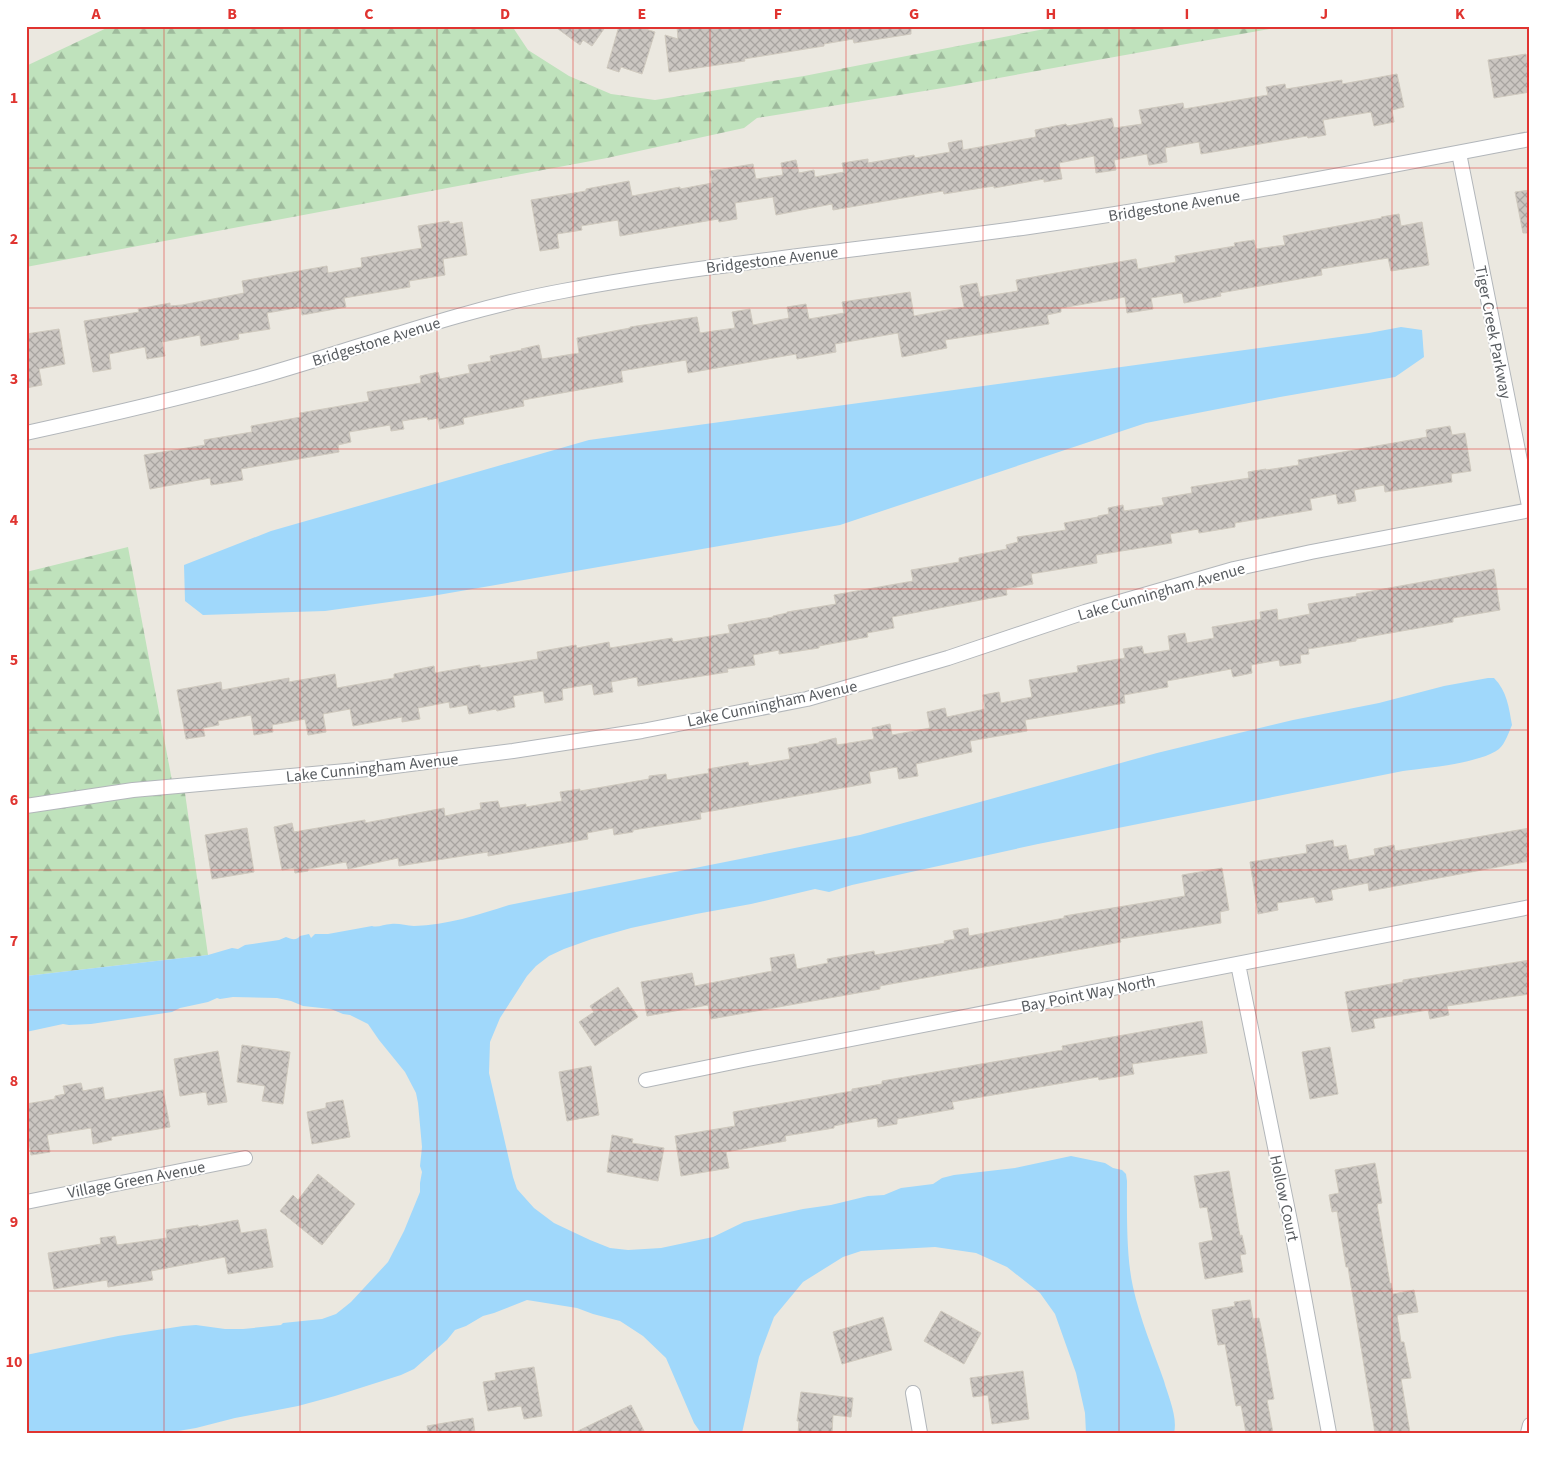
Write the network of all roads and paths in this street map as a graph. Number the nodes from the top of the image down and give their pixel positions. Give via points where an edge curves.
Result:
1 (1530, 139) edge
2 (1459, 152) junction
3 (26, 433) edge
4 (1530, 511) edge
5 (26, 806) edge
6 (1530, 907) edge
7 (1238, 964) junction
8 (646, 1080) dead end
9 (245, 1158) dead end
10 (26, 1202) edge
11 (913, 1393) dead end
12 (1530, 1425) edge
13 (920, 1433) edge
14 (1329, 1433) edge
15 (1528, 1433) edge

1 - 2 street, Bridgestone Avenue
2 - 3 street, Bridgestone Avenue via 1179,205 1026,228 684,270 560,291 492,307 172,400
2 - 4 street, Tiger Creek Parkway
4 - 5 street, Lake Cunningham Avenue via 1234,569 807,699 642,731 513,751 378,768 133,790
6 - 7 street, Bay Point Way North
7 - 8 street, Bay Point Way North
7 - 14 street, Hollow Court
9 - 10 street, Village Green Avenue
11 - 13 street
12 - 15 street

